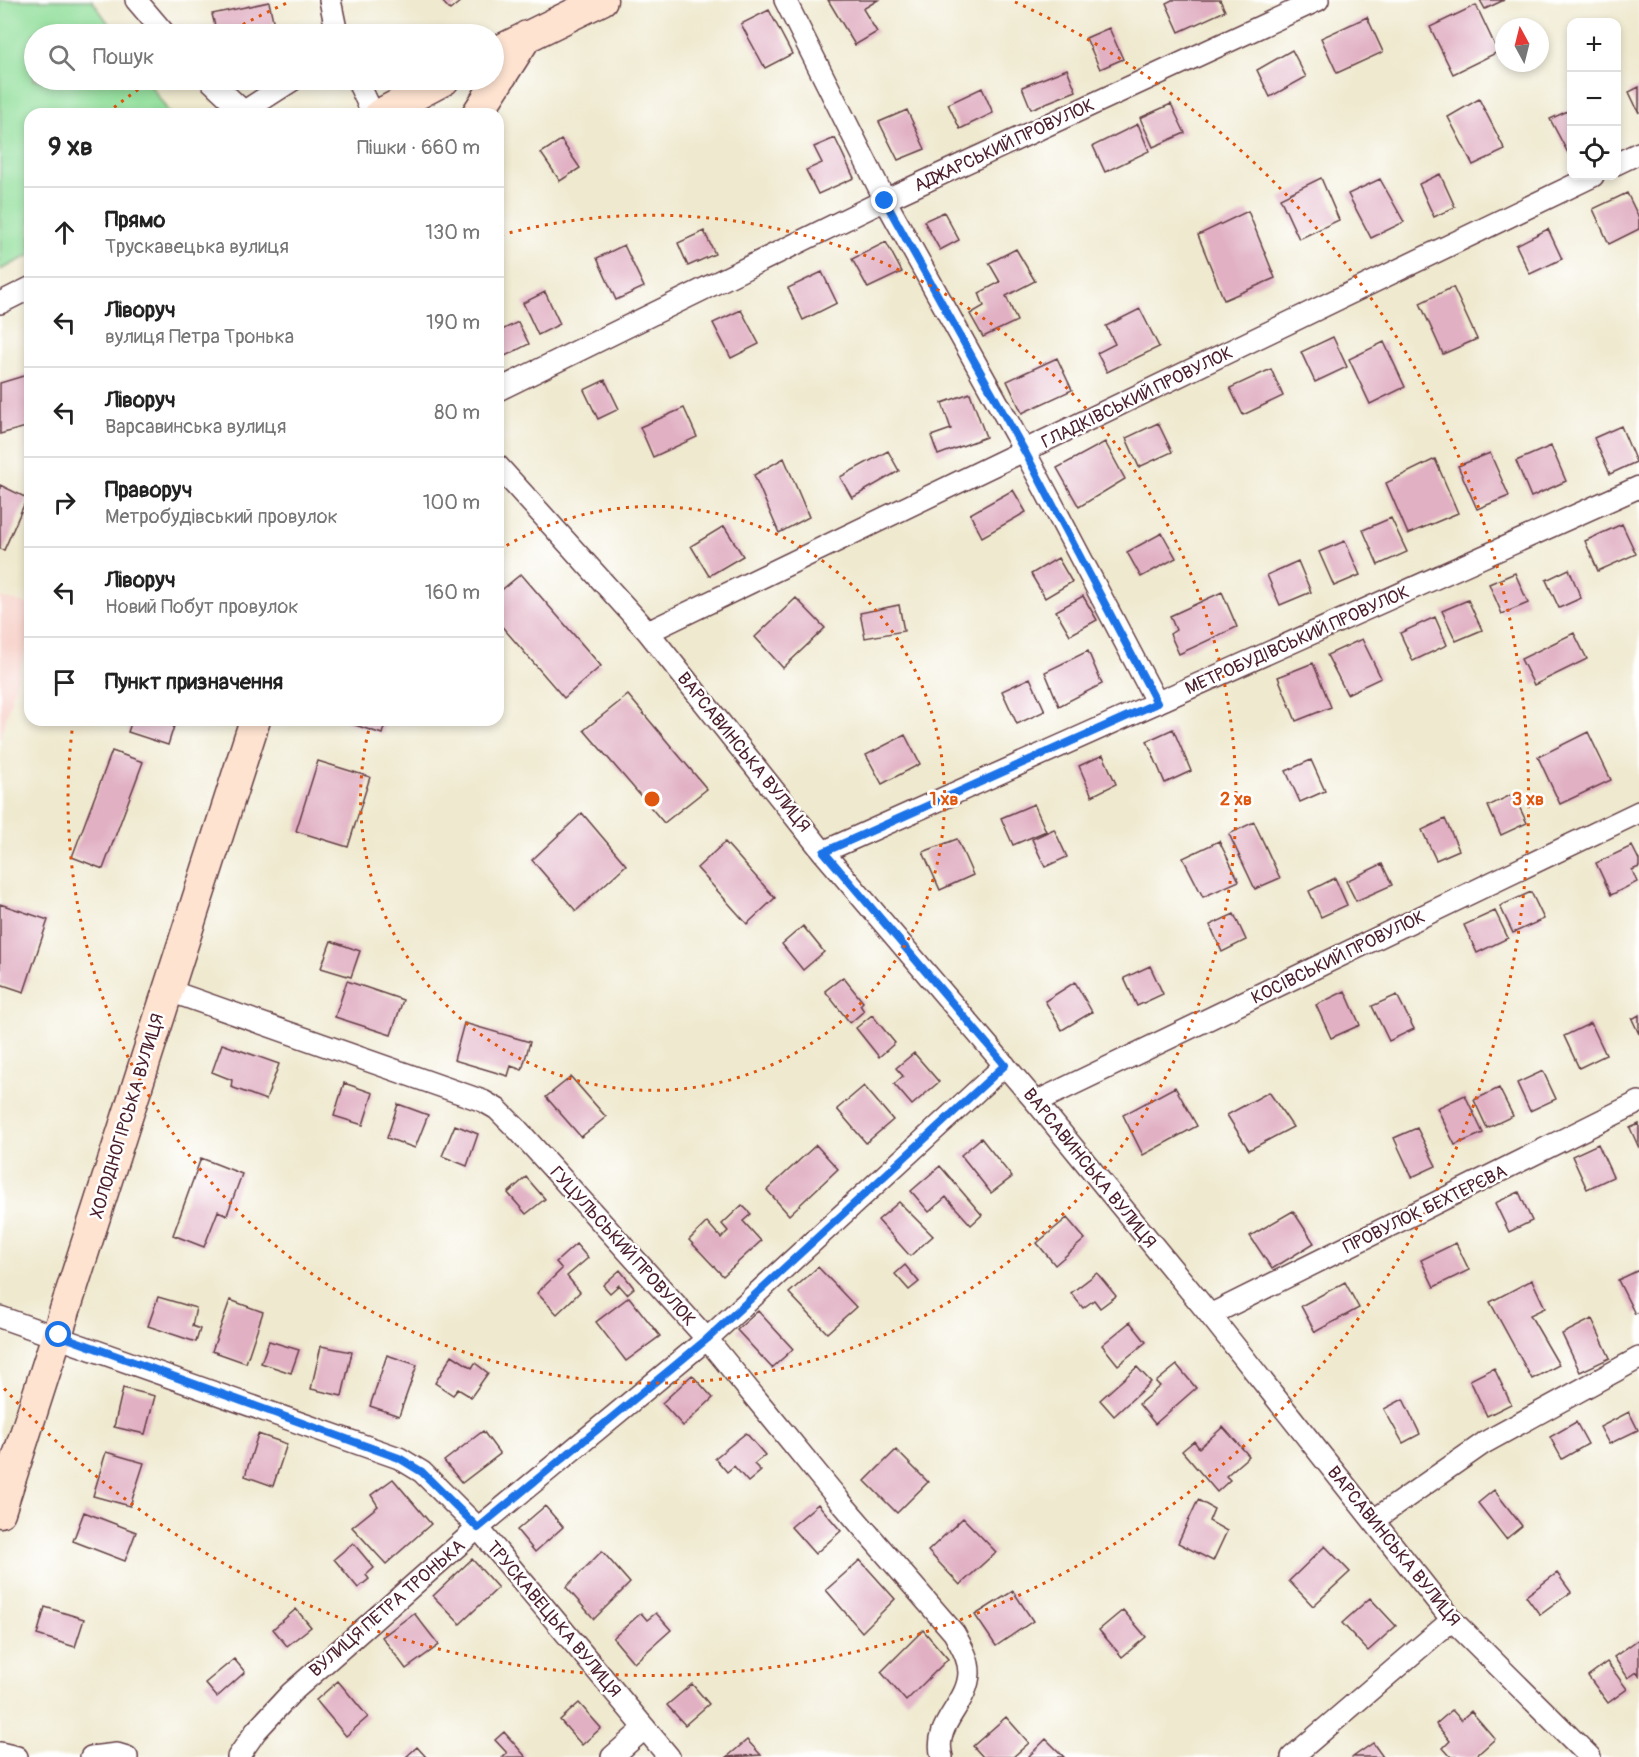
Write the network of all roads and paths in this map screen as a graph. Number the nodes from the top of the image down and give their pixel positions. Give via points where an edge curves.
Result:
1 (135, 0) edge
2 (330, 0) edge
3 (602, 0) edge
4 (785, 0) edge
5 (1318, 0) edge
6 (156, 24) edge
7 (335, 24) edge
8 (528, 34) junction
9 (504, 47) edge
10 (504, 72) edge
11 (220, 90) edge
12 (278, 90) edge
13 (362, 90) edge
14 (425, 90) edge
15 (492, 90) edge
16 (239, 108) edge
17 (251, 108) edge
18 (370, 108) edge
19 (391, 108) edge
20 (481, 108) edge
21 (1639, 153) edge
22 (1621, 162) edge
23 (1585, 180) edge
24 (885, 201) junction
25 (24, 291) edge
26 (0, 303) edge
27 (504, 387) edge
28 (1025, 452) junction
29 (504, 473) edge
30 (1639, 487) edge
31 (648, 632) junction
32 (1157, 703) junction
33 (253, 726) edge
34 (1639, 812) edge
35 (824, 852) junction
36 (167, 990) junction
37 (1005, 1065) junction
38 (1036, 1102) junction
39 (1639, 1102) edge
40 (1210, 1315) junction
41 (0, 1317) edge
42 (59, 1335) junction
43 (707, 1339) junction
44 (1639, 1358) edge
45 (0, 1512) edge
46 (1374, 1520) junction
47 (478, 1528) junction
48 (1452, 1620) junction
49 (645, 1728) junction
50 (0, 1753) edge
51 (18, 1757) edge
52 (92, 1757) edge
53 (127, 1757) edge
54 (238, 1757) edge
55 (612, 1757) edge
56 (669, 1757) edge
57 (942, 1757) edge
58 (1293, 1757) edge
59 (1590, 1757) edge

1 - 6 street
2 - 7 street
3 - 8 main road
4 - 24 street
5 - 24 street, АДЖАРСЬКИЙ ПРОВУЛОК
8 - 9 main road
8 - 10 main road
11 - 16 street
12 - 17 street
13 - 18 street
14 - 19 main road
15 - 20 main road
21 - 22 street
23 - 28 street, ГЛАДКІВСЬКИЙ ПРОВУЛОК
24 - 27 street, АДЖАРСЬКИЙ ПРОВУЛОК
24 - 28 street
25 - 26 street
28 - 31 street, ГЛАДКІВСЬКИЙ ПРОВУЛОК
28 - 32 street
29 - 31 street, ВАРСАВИНСЬКА ВУЛИЦЯ
30 - 32 street, МЕТРОБУДІВСЬКИЙ ПРОВУЛОК
31 - 35 street, ВАРСАВИНСЬКА ВУЛИЦЯ
32 - 35 street, МЕТРОБУДІВСЬКИЙ ПРОВУЛОК
33 - 36 main road, ХОЛОДНОГІРСЬКА ВУЛИЦЯ
34 - 38 street, КОСІВСЬКИЙ ПРОВУЛОК
35 - 37 street, ВАРСАВИНСЬКА ВУЛИЦЯ
36 - 42 main road, ХОЛОДНОГІРСЬКА ВУЛИЦЯ
36 - 43 street, ГУЦУЛЬСЬКИЙ ПРОВУЛОК via 497,1109
37 - 38 street, ВАРСАВИНСЬКА ВУЛИЦЯ
37 - 43 street, ВУЛИЦЯ ПЕТРА ТРОНЬКА
38 - 40 street, ВАРСАВИНСЬКА ВУЛИЦЯ
39 - 40 street, ПРОВУЛОК БЕХТЕРЄВА
40 - 46 street, ВАРСАВИНСЬКА ВУЛИЦЯ
41 - 42 street, ТРУСКАВЕЦЬКА ВУЛИЦЯ
42 - 45 main road, ХОЛОДНОГІРСЬКА ВУЛИЦЯ
42 - 47 street, ТРУСКАВЕЦЬКА ВУЛИЦЯ via 399,1458 422,1472
43 - 47 street, ВУЛИЦЯ ПЕТРА ТРОНЬКА
43 - 57 street, ГУЦУЛЬСЬКИЙ ПРОВУЛОК via 954,1633 966,1656 969,1674 963,1694 944,1726 939,1746
44 - 46 street via 1484,1443
46 - 48 street, ВАРСАВИНСЬКА ВУЛИЦЯ
47 - 49 street, ТРУСКАВЕЦЬКА ВУЛИЦЯ
47 - 54 street, ВУЛИЦЯ ПЕТРА ТРОНЬКА via 291,1693
48 - 58 street
48 - 59 street, ВАРСАВИНСЬКА ВУЛИЦЯ
49 - 55 street
49 - 56 street, ТРУСКАВЕЦЬКА ВУЛИЦЯ
50 - 51 street
52 - 53 street

